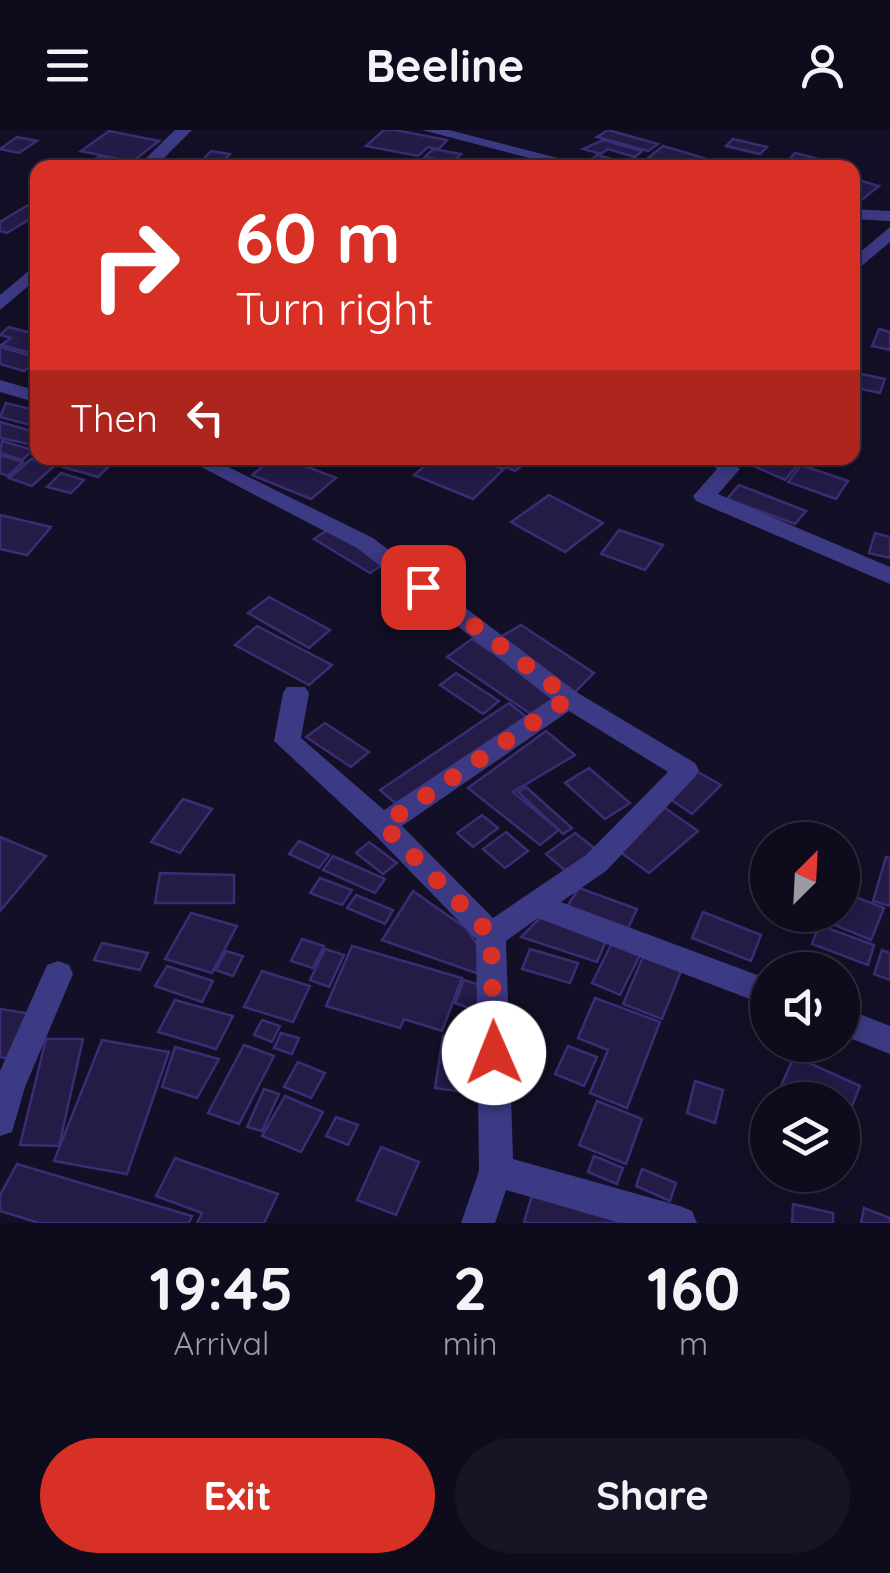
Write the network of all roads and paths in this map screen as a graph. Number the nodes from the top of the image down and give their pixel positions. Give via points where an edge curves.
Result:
1 (184, 130) edge
2 (430, 130) edge
3 (152, 160) edge
4 (556, 160) edge
5 (860, 214) edge
6 (890, 216) edge
7 (890, 232) edge
8 (860, 262) edge
9 (30, 276) edge
10 (0, 305) edge
11 (0, 386) edge
12 (30, 395) edge
13 (209, 465) edge
14 (725, 465) edge
15 (890, 576) edge
16 (296, 693) dead end
17 (569, 698) junction
18 (383, 825) junction
19 (536, 905) junction
20 (491, 935) junction
21 (58, 974) dead end
22 (750, 986) edge
23 (860, 1029) edge
24 (890, 1040) edge
25 (0, 1121) edge
26 (496, 1171) junction
27 (478, 1223) edge
28 (680, 1223) edge

1 - 3 street
2 - 4 street
5 - 6 street
7 - 8 street
9 - 10 street
11 - 12 street
13 - 17 street via 364,542
14 - 15 street via 704,496
16 - 18 street via 287,741
17 - 18 street
17 - 19 street via 686,770 596,863
18 - 20 street
19 - 20 street
19 - 22 street
20 - 26 street
21 - 25 street
23 - 24 street
26 - 27 street
26 - 28 street

